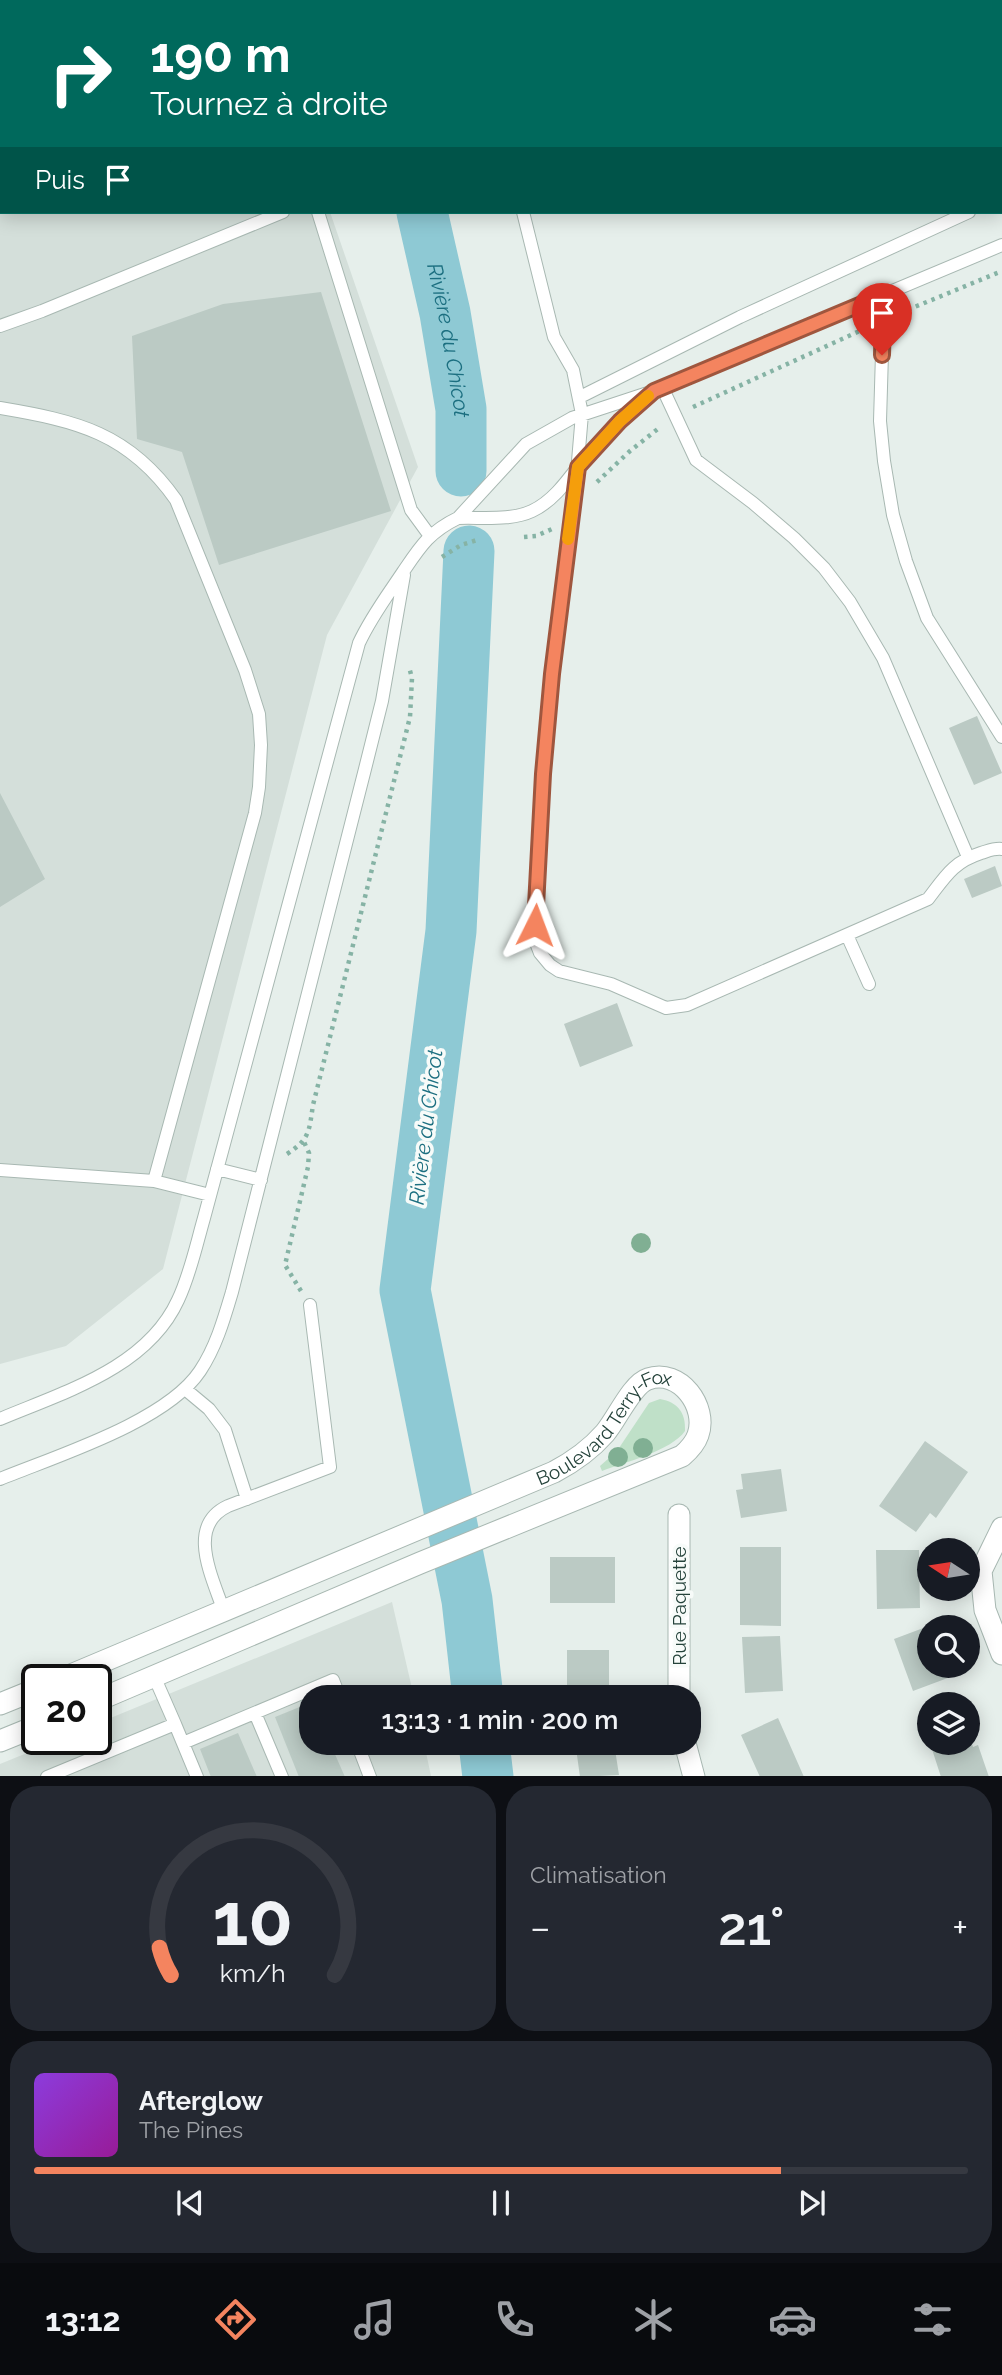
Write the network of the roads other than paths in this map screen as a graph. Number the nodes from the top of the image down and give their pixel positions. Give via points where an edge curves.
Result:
1 (278, 214) edge
2 (319, 214) edge
3 (523, 214) edge
4 (966, 214) edge
5 (1002, 245) edge
6 (876, 298) junction
7 (0, 326) edge
8 (658, 389) junction
9 (580, 397) junction
10 (0, 408) edge
11 (582, 414) junction
12 (578, 467) junction
13 (458, 518) junction
14 (429, 537) junction
15 (405, 571) junction
16 (1002, 737) edge
17 (1002, 849) edge
18 (968, 858) junction
19 (847, 935) junction
20 (869, 984) dead end
21 (217, 1168) junction
22 (0, 1170) edge
23 (261, 1180) junction
24 (154, 1181) junction
25 (210, 1195) junction
26 (310, 1305) road end
27 (184, 1389) junction
28 (0, 1419) edge
29 (0, 1479) edge
30 (247, 1499) junction
31 (679, 1515) dead end
32 (1002, 1528) edge
33 (224, 1612) junction
34 (1002, 1654) edge
35 (98, 1664) edge
36 (154, 1676) junction
37 (321, 1685) edge
38 (335, 1685) edge
39 (678, 1685) edge
40 (112, 1694) edge
41 (299, 1694) edge
42 (21, 1695) edge
43 (0, 1704) edge
44 (255, 1713) junction
45 (175, 1724) junction
46 (21, 1732) edge
47 (0, 1741) edge
48 (183, 1743) junction
49 (362, 1755) edge
50 (688, 1755) edge
51 (47, 1776) edge
52 (197, 1776) edge
53 (282, 1776) edge
54 (370, 1776) edge
55 (694, 1776) edge

1 - 7 lane
2 - 14 lane via 411,510
3 - 9 lane via 554,337 573,370
4 - 9 lane via 740,317
5 - 6 lane
6 - 8 lane
6 - 16 lane via 883,320 880,421 884,461 906,561 927,618
8 - 11 lane
8 - 12 lane via 620,421
8 - 18 lane via 696,460 794,538 850,602 883,658
9 - 11 lane
10 - 24 lane via 45,415 94,431 119,443 162,480 176,500 246,670 259,714 256,813
11 - 12 lane
11 - 13 lane via 526,444
12 - 13 lane via 535,510
12 - 19 lane via 543,774 535,925 540,953 559,971 611,984 666,1008 687,1005
13 - 14 lane
14 - 15 lane
15 - 21 lane via 376,608 359,643
15 - 23 lane via 379,715
17 - 18 lane
18 - 19 lane via 953,866 928,900
19 - 20 lane
21 - 23 lane
21 - 25 lane
22 - 24 lane
23 - 27 lane via 223,1322 200,1372
24 - 25 lane
25 - 28 lane via 178,1301 144,1347 97,1377
26 - 30 lane via 330,1467
27 - 29 lane via 142,1419
27 - 30 lane via 209,1409 225,1430
30 - 33 lane via 216,1511 205,1534 205,1555
31 - 39 street, Rue Paquette
32 - 34 street via 981,1571 985,1610
33 - 35 street, Boulevard Terry-Fox
33 - 36 street, Boulevard Terry-Fox via 546,1476 606,1432 647,1379 670,1379 696,1402 701,1425 692,1447 682,1456
36 - 40 street, Boulevard Terry-Fox
36 - 45 lane
37 - 38 lane via 333,1680
41 - 44 lane
42 - 43 street
44 - 48 lane
44 - 53 lane
45 - 48 lane
45 - 51 lane
46 - 47 street
48 - 52 lane
49 - 54 lane
50 - 55 street

